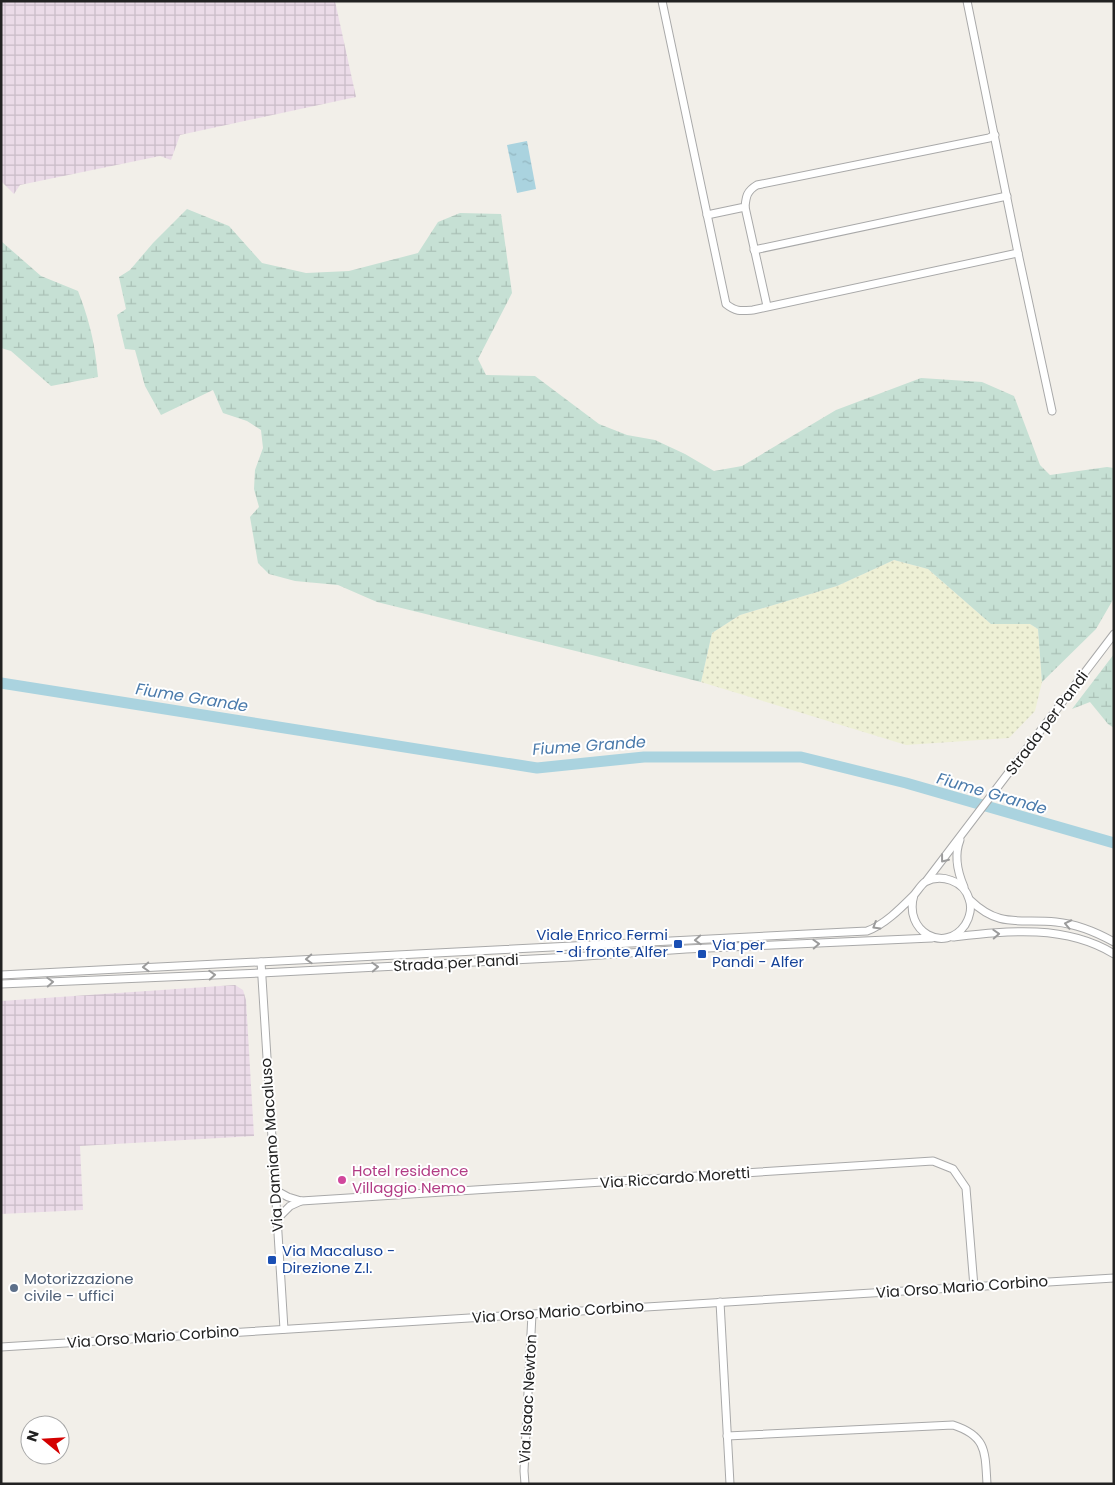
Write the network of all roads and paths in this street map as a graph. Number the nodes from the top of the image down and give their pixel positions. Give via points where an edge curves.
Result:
1 (662, 1) edge
2 (967, 1) edge
3 (995, 135) junction
4 (1007, 196) junction
5 (745, 207) junction
6 (707, 215) junction
7 (754, 250) junction
8 (1018, 253) junction
9 (767, 306) junction
10 (1052, 411) dead end
11 (1114, 634) edge
12 (962, 835) junction
13 (925, 883) junction
14 (966, 892) junction
15 (914, 895) junction
16 (970, 900) junction
17 (944, 937) junction
18 (1114, 942) edge
19 (1114, 954) edge
20 (260, 962) junction
21 (261, 973) junction
22 (1, 974) edge
23 (1, 984) edge
24 (275, 1190) junction
25 (301, 1201) junction
26 (277, 1219) junction
27 (1114, 1278) edge
28 (974, 1286) junction
29 (720, 1302) junction
30 (532, 1314) junction
31 (284, 1329) junction
32 (1, 1347) edge
33 (727, 1436) junction
34 (525, 1484) edge
35 (730, 1484) edge
36 (987, 1484) edge

1 - 6 street
2 - 3 street
3 - 4 street
3 - 5 street via 757,185 748,190
4 - 7 street
4 - 8 street
5 - 6 street
5 - 7 street
6 - 9 street via 726,304 740,312
7 - 9 street
8 - 9 street
8 - 10 street
11 - 12 street, Strada per Pandi
12 -> 13 street, Strada per Pandi
12 - 14 street via 957,857
13 - 14 street via 942,878 960,885
13 - 15 street, Strada per Pandi
14 - 16 street
15 - 17 street via 911,904 918,928
15 -> 20 street, Strada per Pandi via 876,928 867,931
16 - 17 street via 968,920 962,929
18 -> 16 street via 1089,930 1065,924 1002,920 984,912
17 -> 19 street, Strada per Pandi via 1051,932 1087,940
21 -> 17 street, Strada per Pandi
20 - 21 street, Via Damiano Macaluso
20 -> 22 street, Strada per Pandi
23 -> 21 street, Strada per Pandi
21 - 24 street, Via Damiano Macaluso
24 - 25 street, Via Riccardo Moretti
24 - 26 street, Via Damiano Macaluso
25 - 26 street via 290,1206
25 - 28 street, Via Riccardo Moretti via 933,1160 953,1169 966,1188
26 - 31 street, Via Damiano Macaluso
27 - 28 street, Via Orso Mario Corbino
28 - 29 street, Via Orso Mario Corbino
29 - 30 street, Via Orso Mario Corbino
29 - 33 street
30 - 31 street, Via Orso Mario Corbino
30 - 34 street, Via Isaac Newton
31 - 32 street, Via Orso Mario Corbino
33 - 35 street
33 - 36 street via 953,1425 973,1433 979,1440 985,1457

